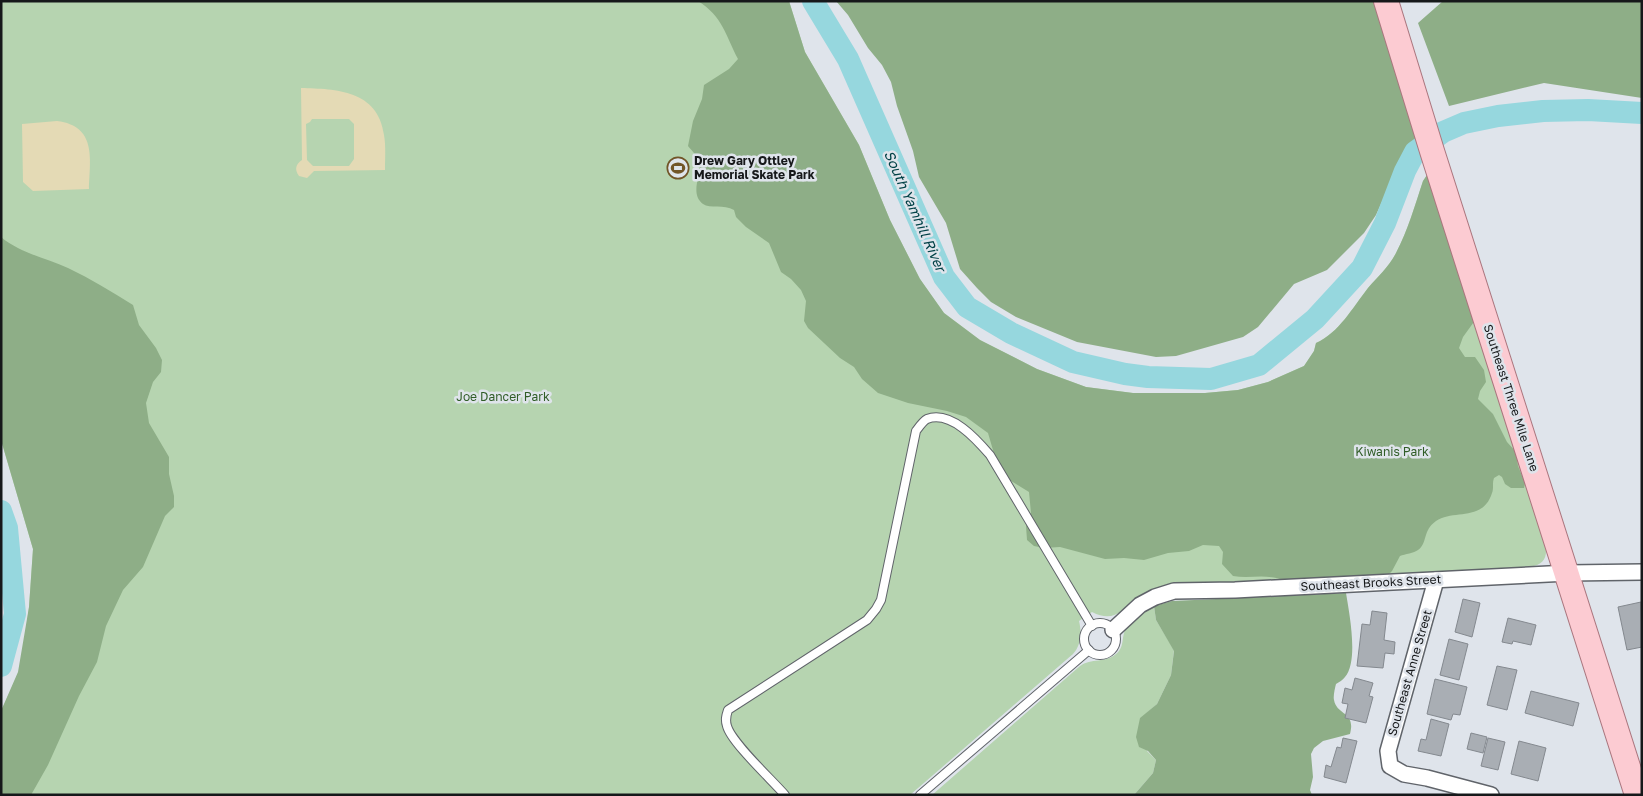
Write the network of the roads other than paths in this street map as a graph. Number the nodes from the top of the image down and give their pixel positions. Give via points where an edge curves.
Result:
1 (1386, 1) edge
2 (1642, 572) edge
3 (1568, 573) junction
4 (1436, 580) junction
5 (1092, 626) junction
6 (1113, 630) junction
7 (1089, 650) junction
8 (785, 795) edge
9 (920, 795) edge
10 (1491, 795) edge
11 (1637, 795) edge

1 - 3 main road, Southeast Three Mile Lane
2 - 3 street, Southeast Brooks Street
3 - 4 street, Southeast Brooks Street
3 - 11 main road, Southeast Three Mile Lane
4 - 6 street, Southeast Brooks Street via 1174,590 1140,605
4 - 10 street, Southeast Anne Street via 1388,751 1390,766 1404,774
5 - 6 lane via 1101,624
5 - 7 lane via 1084,637
5 - 8 lane via 990,455 973,436 956,424 938,417 926,420 916,430 881,600 876,609 867,620 728,710 727,728 734,739
6 - 7 lane via 1115,645 1108,653 1098,655
7 - 9 lane

